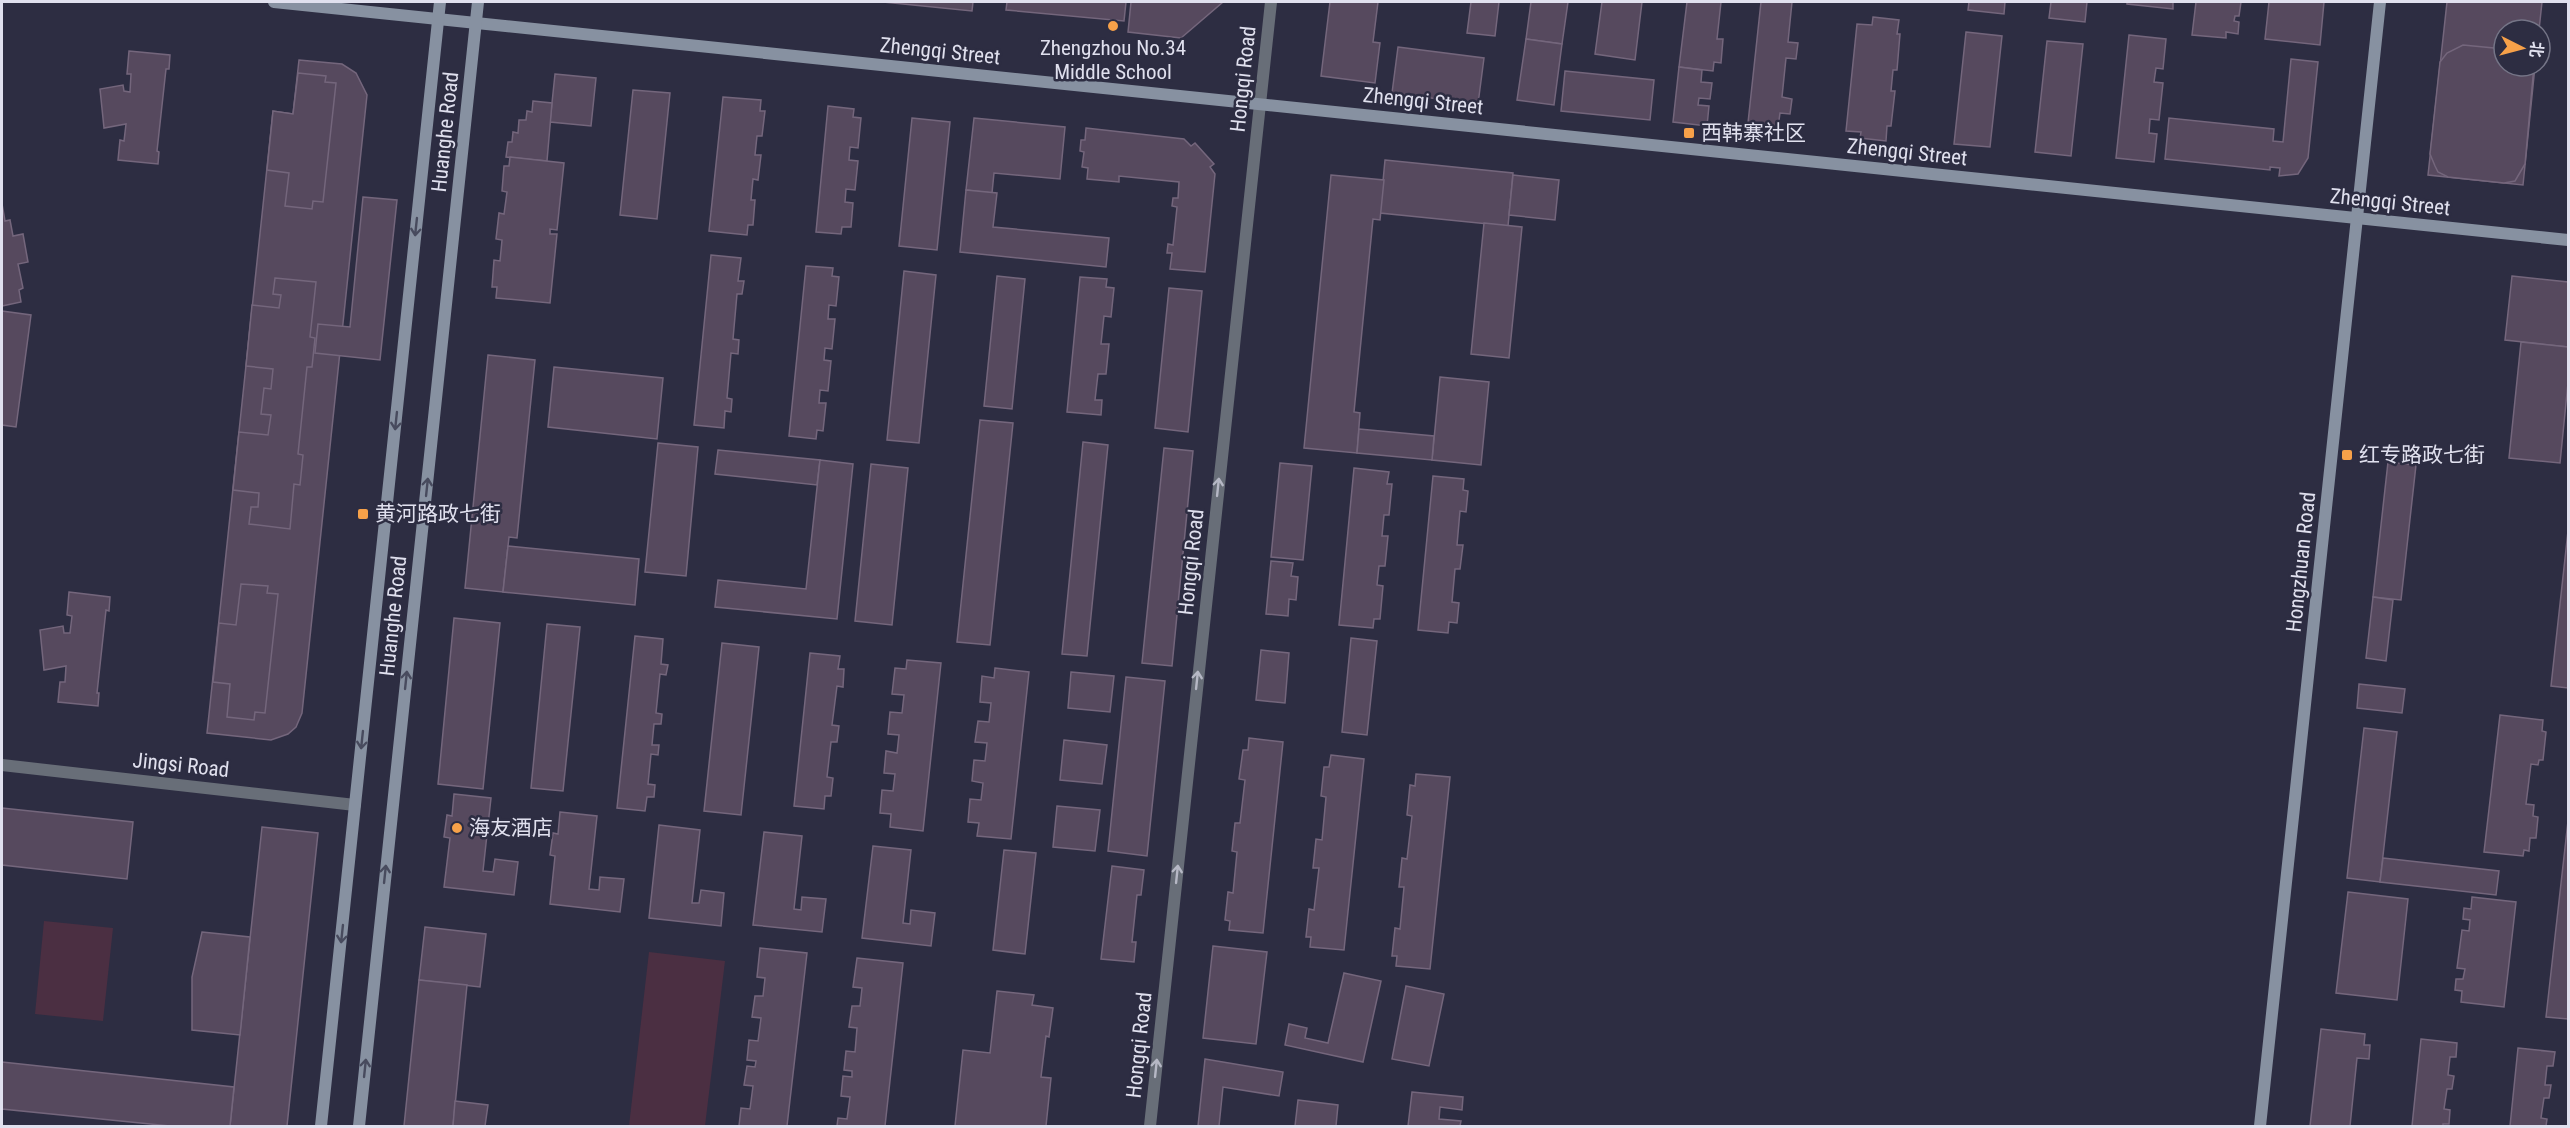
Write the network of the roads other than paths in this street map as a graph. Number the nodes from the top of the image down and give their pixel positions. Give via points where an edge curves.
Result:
1 (274, 2) edge
2 (440, 2) edge
3 (478, 2) edge
4 (1271, 2) edge
5 (2380, 2) edge
6 (438, 19) junction
7 (476, 22) junction
8 (1260, 104) junction
9 (2357, 218) junction
10 (2568, 240) edge
11 (2, 765) edge
12 (355, 805) junction
13 (321, 1126) edge
14 (359, 1126) edge
15 (1150, 1126) edge
16 (2260, 1126) edge

1 - 6 street, Zhengqi Street
2 - 6 street, Huanghe Road
3 - 7 street, Huanghe Road
4 - 8 street, Hongqi Road
5 - 9 street, Hongzhuan Road
6 - 7 street, Zhengqi Street
6 -> 12 street, Huanghe Road
7 - 8 street, Zhengqi Street
14 -> 7 street, Huanghe Road
8 - 9 street, Zhengqi Street
15 -> 8 street, Hongqi Road
9 - 10 street, Zhengqi Street
9 - 16 street, Hongzhuan Road
11 - 12 street, Jingsi Road
12 -> 13 street, Huanghe Road

